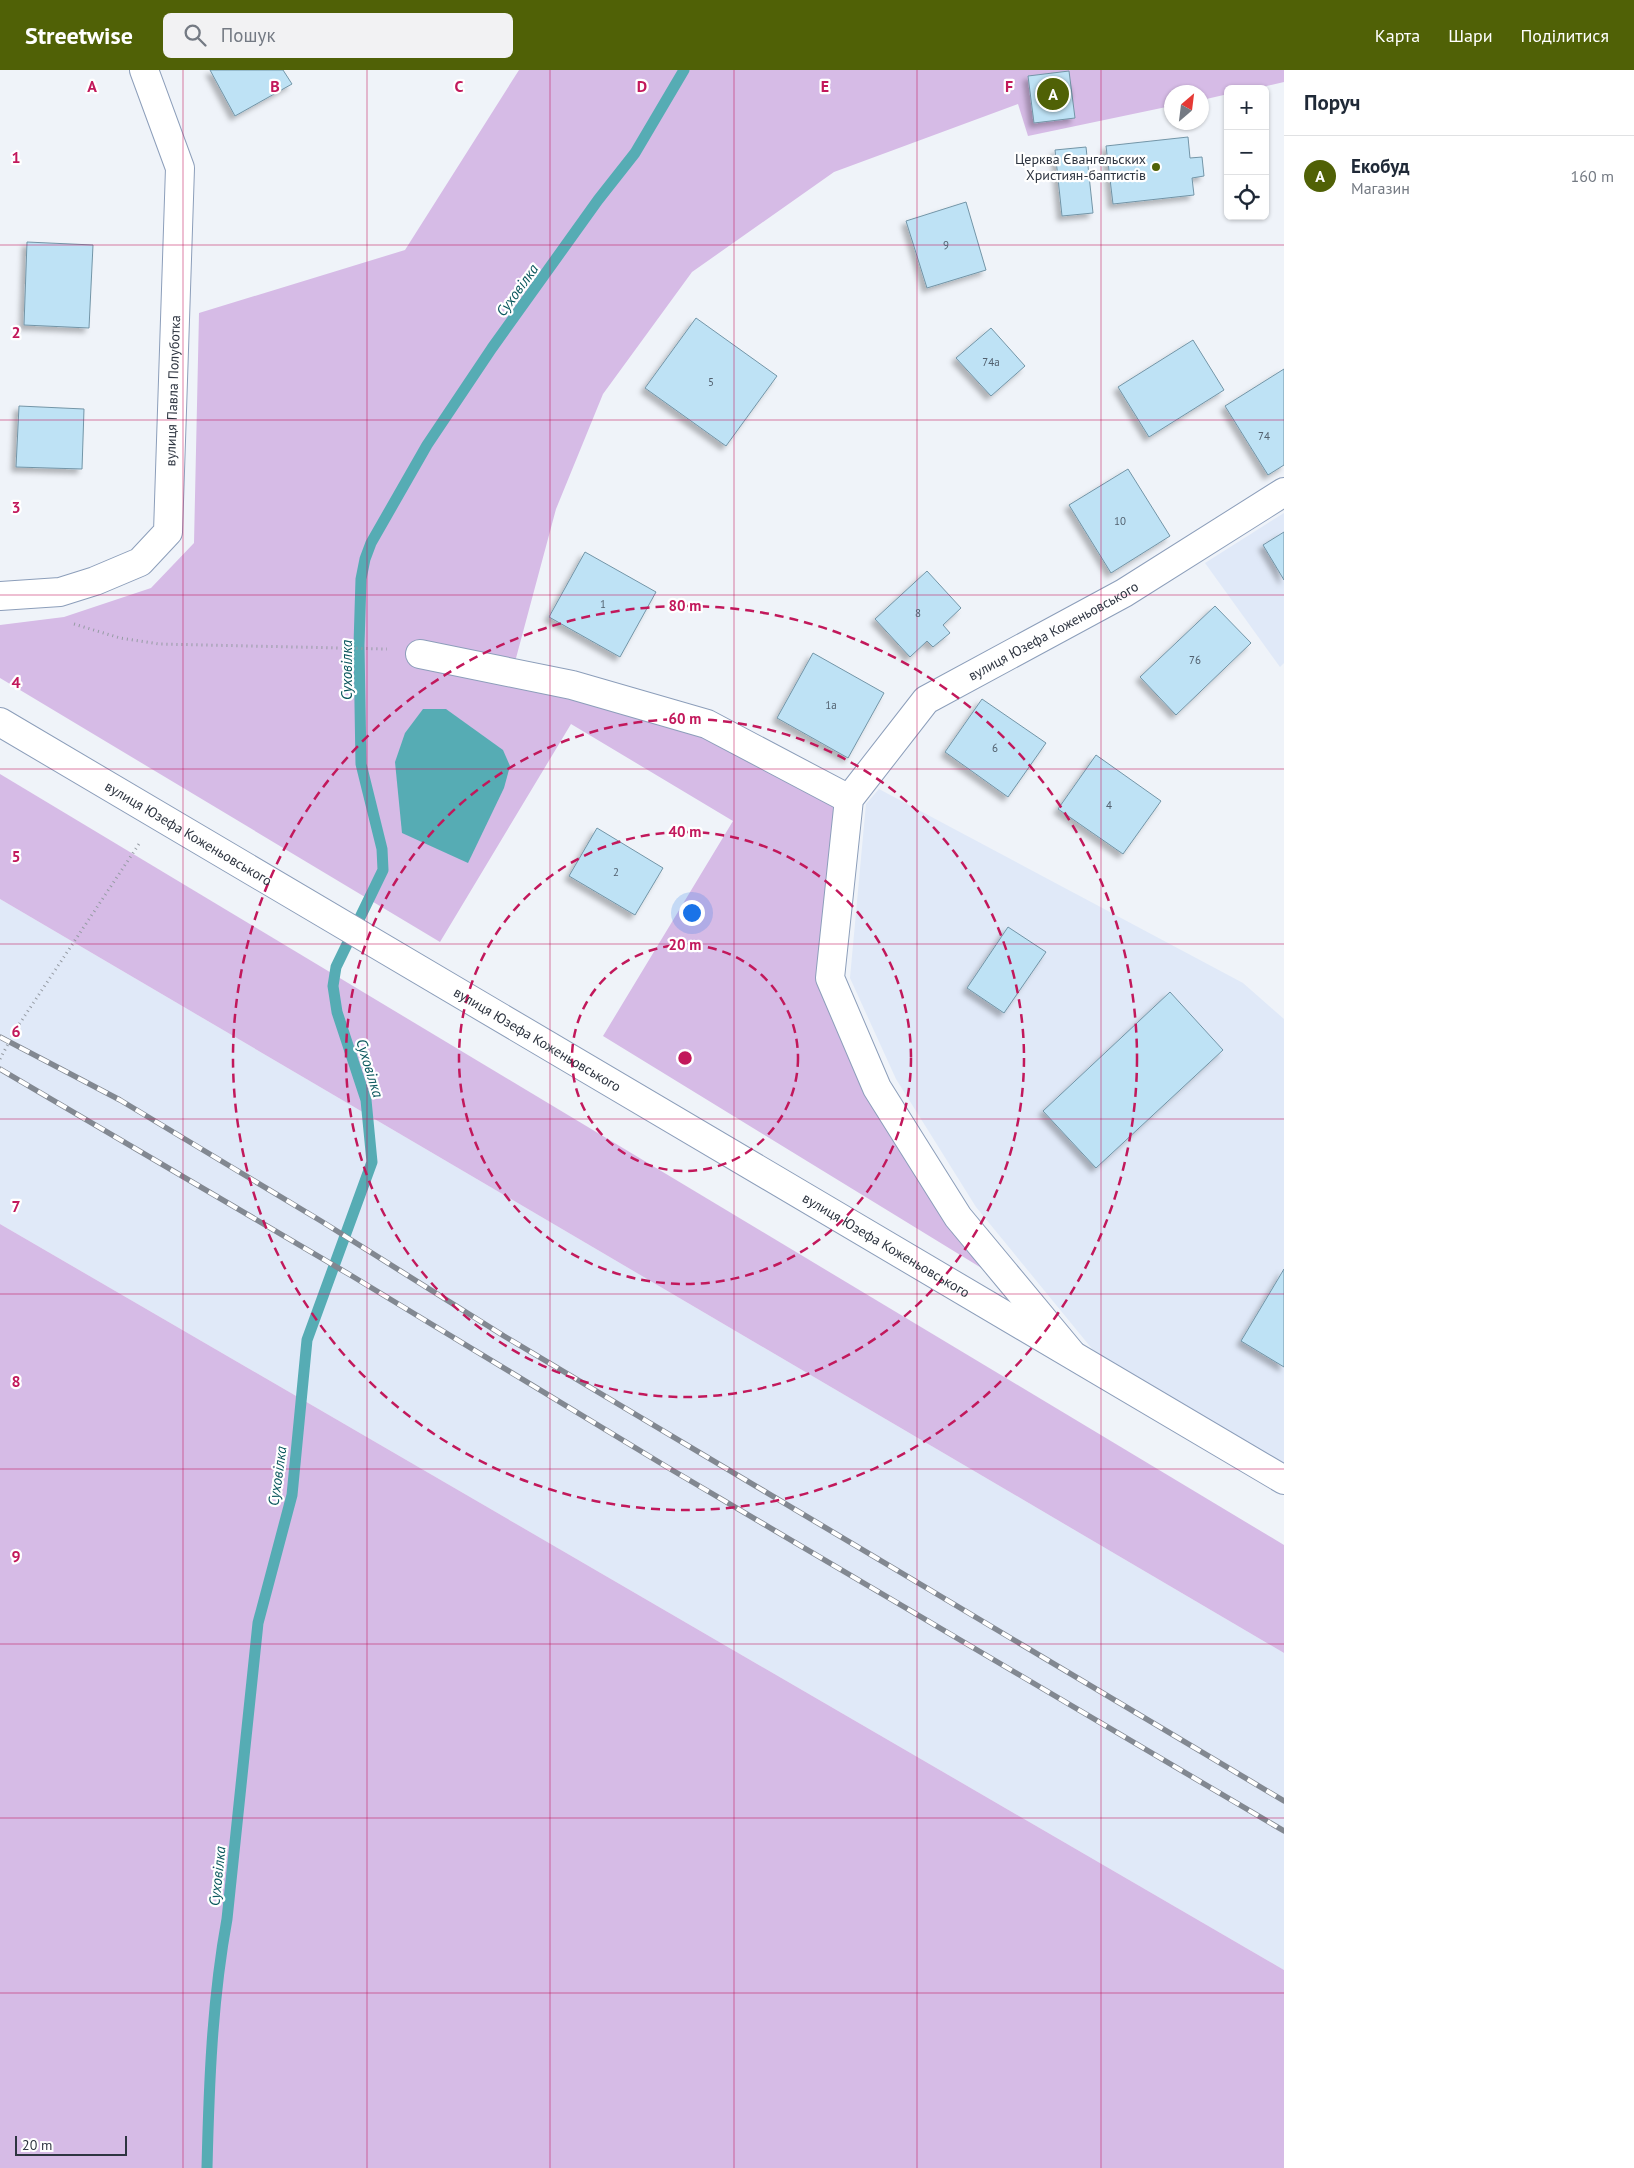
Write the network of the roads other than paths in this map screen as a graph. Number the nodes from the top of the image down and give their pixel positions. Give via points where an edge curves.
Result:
1 (144, 70) edge
2 (1284, 492) edge
3 (0, 596) edge
4 (420, 654) dead end
5 (0, 722) edge
6 (849, 799) junction
7 (1074, 1356) junction
8 (1284, 1480) edge

1 - 3 street, вулиця Павла Полуботка via 180,168 168,532 140,562 95,581 60,592
2 - 6 street, вулиця Юзефа Коженьовського via 1124,593 926,700
4 - 6 street via 572,685 707,724
5 - 7 street, вулиця Юзефа Коженьовського
6 - 7 street, вулиця Юзефа Коженьовського via 830,978 877,1088 958,1217
7 - 8 street, вулиця Юзефа Коженьовського

